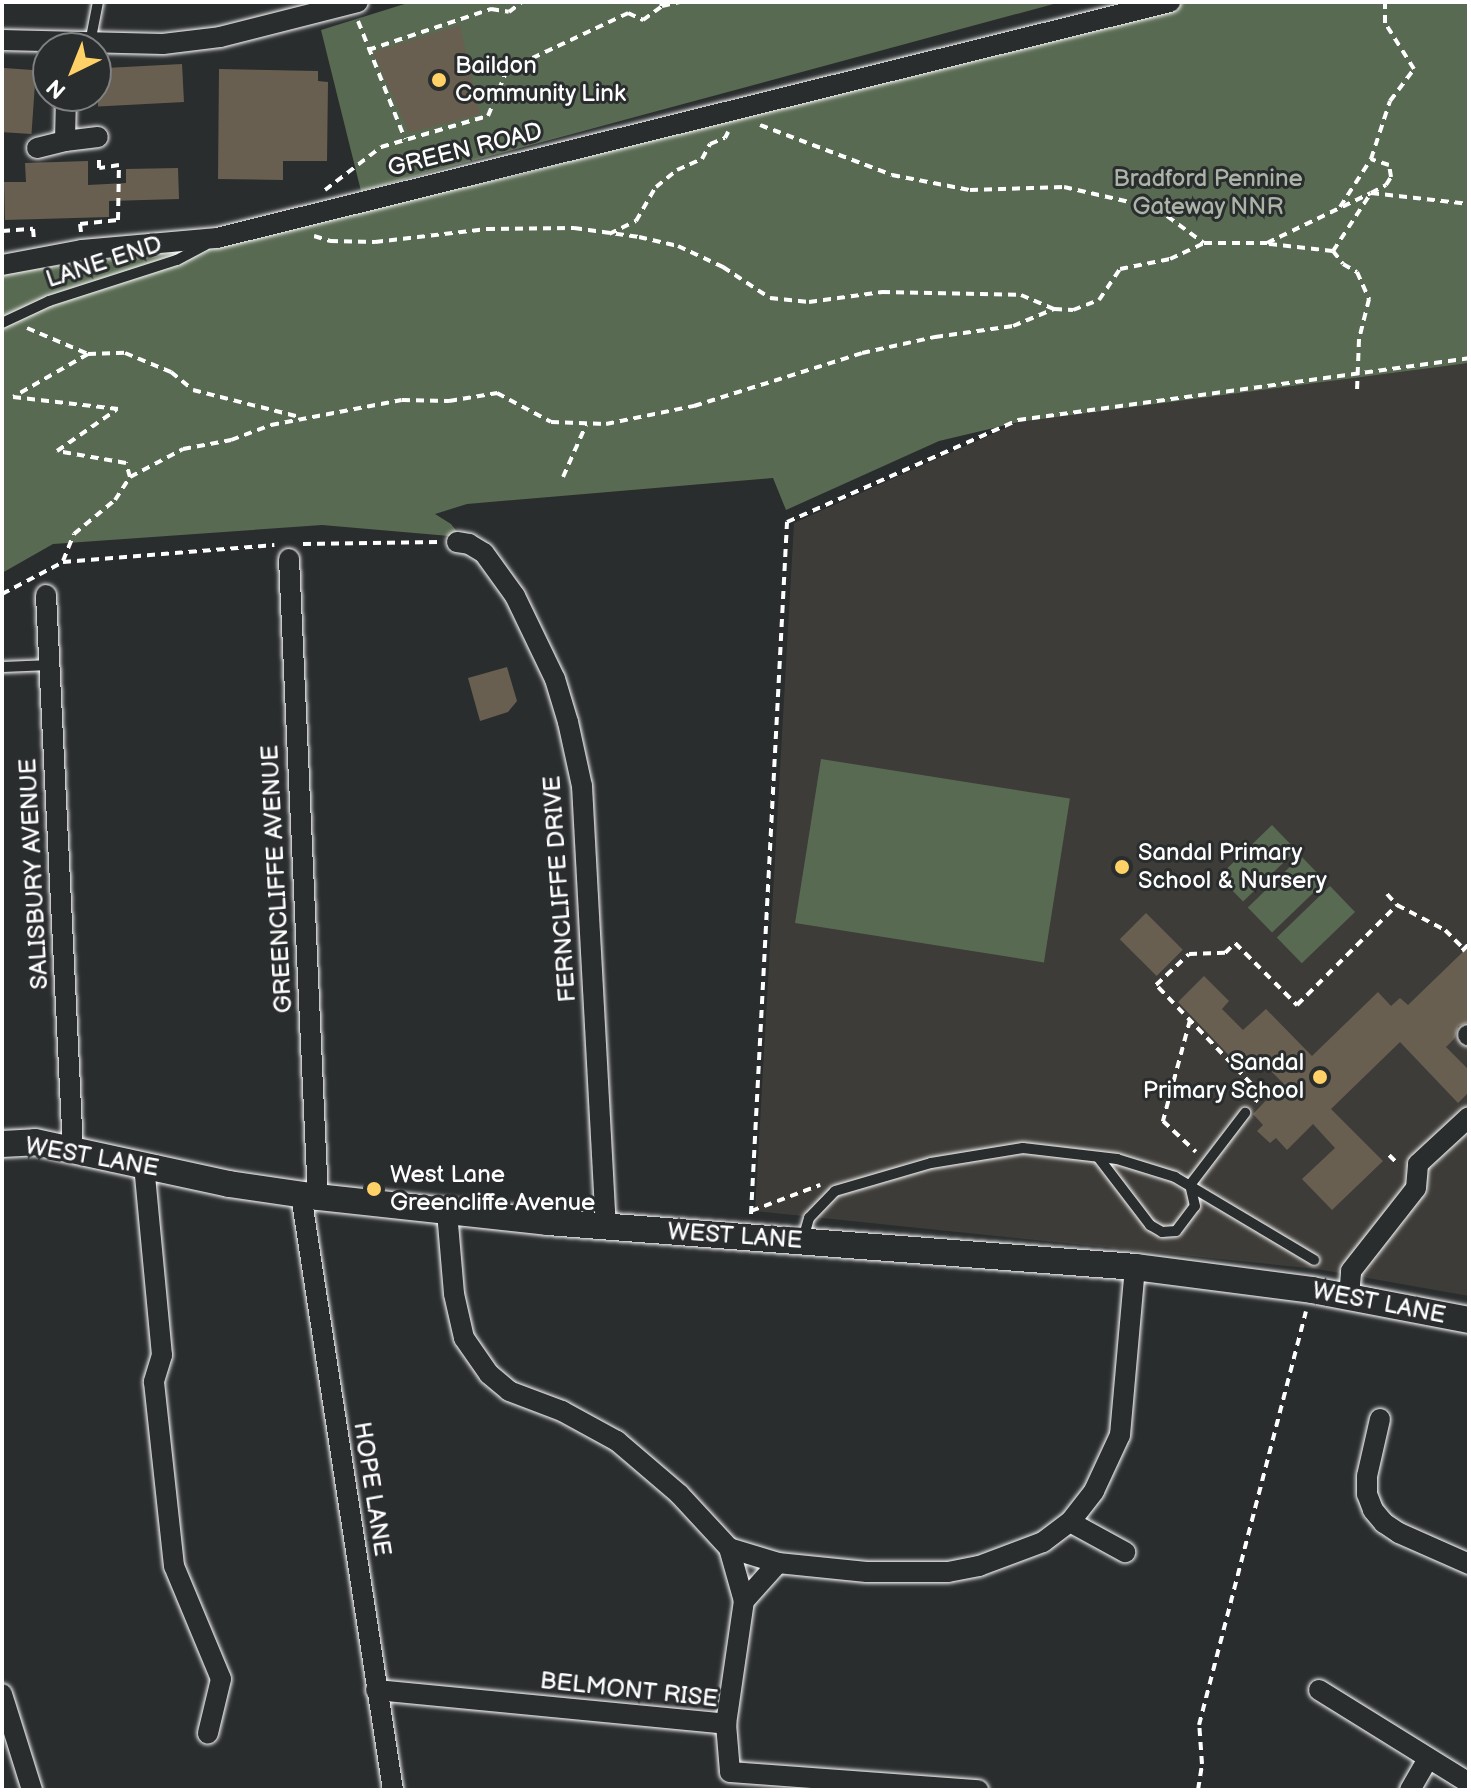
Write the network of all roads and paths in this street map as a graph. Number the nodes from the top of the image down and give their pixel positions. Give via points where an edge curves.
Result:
1 (98, 2) edge
2 (522, 2) edge
3 (680, 2) edge
4 (1170, 2) edge
5 (1385, 2) edge
6 (355, 3) edge
7 (661, 4) edge
8 (92, 32) edge
9 (2, 40) edge
10 (32, 43) edge
11 (112, 44) edge
12 (368, 50) junction
13 (731, 109) junction
14 (66, 112) edge
15 (98, 137) joint
16 (405, 140) junction
17 (65, 141) junction
18 (37, 148) dead end
19 (1371, 159) junction
20 (1371, 193) junction
21 (316, 197) dead end
22 (1469, 204) edge
23 (1339, 208) junction
24 (80, 224) dead end
25 (278, 224) junction
26 (33, 229) dead end
27 (2, 231) edge
28 (606, 235) junction
29 (217, 238) junction
30 (1204, 243) junction
31 (1267, 243) junction
32 (1333, 251) junction
33 (2, 265) edge
34 (1054, 309) junction
35 (5, 322) edge
36 (88, 354) junction
37 (1469, 358) edge
38 (1358, 375) junction
39 (1357, 390) dead end
40 (303, 418) junction
41 (586, 425) junction
42 (130, 477) junction
43 (563, 477) dead end
44 (457, 542) joint
45 (289, 559) dead end
46 (63, 562) junction
47 (2, 594) edge
48 (46, 595) dead end
49 (51, 665) junction
50 (2, 667) edge
51 (1387, 894) dead end
52 (1397, 905) junction
53 (1469, 944) edge
54 (1190, 1020) junction
55 (1245, 1113) joint
56 (1469, 1117) edge
57 (2, 1144) edge
58 (73, 1150) junction
59 (1098, 1157) junction
60 (144, 1165) junction
61 (1186, 1182) junction
62 (835, 1191) junction
63 (309, 1196) junction
64 (447, 1212) junction
65 (750, 1224) junction
66 (606, 1225) junction
67 (803, 1241) junction
68 (1314, 1260) dead end
69 (1135, 1267) junction
70 (1312, 1290) junction
71 (1349, 1296) junction
72 (1469, 1320) edge
73 (1380, 1419) dead end
74 (1070, 1522) junction
75 (729, 1548) junction
76 (1125, 1552) dead end
77 (778, 1563) junction
78 (1469, 1564) edge
79 (744, 1601) junction
80 (376, 1690) junction
81 (1319, 1690) dead end
82 (2, 1694) edge
83 (726, 1724) junction
84 (208, 1733) dead end
85 (1428, 1759) junction
86 (729, 1781) edge
87 (1468, 1781) edge
88 (32, 1790) edge
89 (393, 1790) edge
90 (978, 1790) edge
91 (1198, 1790) edge
92 (1410, 1790) edge

1 - 8 lane
2 - 12 path via 509,12 491,9
3 - 7 path
4 - 13 street, GREEN ROAD
5 - 19 path via 1385,23 1414,69 1390,101
6 - 11 street via 220,37
6 - 12 path
7 - 16 path via 643,20 628,13 507,70 488,116
9 - 10 street
12 - 16 path
13 - 25 street, GREEN ROAD
13 - 28 path via 725,138 656,187 636,221
13 - 30 path via 791,138 892,175 970,190 1064,187 1156,208
14 - 17 street
15 - 17 street
15 - 24 path via 99,168 119,165 118,220
16 - 21 path via 381,147
17 - 18 street
19 - 20 path via 1389,165 1391,177
19 - 23 path
20 - 22 path
20 - 23 path
20 - 32 path
23 - 31 path
25 - 28 path via 330,241 530,228 574,228
25 - 29 street, GREEN ROAD
26 - 27 path
28 - 34 path via 678,246 770,298 809,302 882,292 1021,295
29 - 33 street, GREEN ROAD via 82,250
29 - 35 lane, LANE END via 177,260 49,301
30 - 31 path
30 - 34 path via 1170,259 1120,269 1099,300 1073,310
31 - 32 path
32 - 38 path via 1357,272 1369,299 1359,339
34 - 41 path via 1013,326 862,353 694,406
35 - 36 path
36 - 40 path via 125,353 171,372 193,390
36 - 42 path via 13,397 118,409 57,451 126,463
37 - 38 path
38 - 39 path
38 - 65 path via 1018,420 787,522
40 - 41 path via 402,400 449,401 497,393 551,422
40 - 42 path via 183,449
41 - 43 path
42 - 46 path via 115,500 74,534
44 - 46 path via 288,544
44 - 66 street, FERNCLIFFE DRIVE via 484,553 515,596 555,679 582,786
45 - 63 street, GREENCLIFFE AVENUE
46 - 47 path
48 - 49 street, SALISBURY AVENUE
49 - 50 lane
49 - 58 street, SALISBURY AVENUE
51 - 52 path
52 - 53 path via 1445,930 1463,950
52 - 54 path via 1297,1005 1235,943 1225,953 1189,954 1156,985
54 - 55 path via 1261,1094
54 - 61 path via 1163,1121 1198,1154
55 - 61 lane
56 - 71 street via 1418,1164 1416,1188 1351,1271
57 - 58 street, WEST LANE via 35,1142
58 - 60 street, WEST LANE
59 - 61 lane via 1138,1164
59 - 61 lane via 1140,1216 1162,1232 1176,1231 1195,1206
59 - 62 lane via 1023,1148 931,1163
60 - 63 street, WEST LANE
60 - 84 street via 162,1355 154,1382 174,1566 221,1679
61 - 68 lane
62 - 65 path via 831,1180
62 - 67 lane via 809,1218
63 - 64 street, WEST LANE
63 - 80 street, HOPE LANE
64 - 66 street, WEST LANE
64 - 75 street via 458,1319 473,1355 509,1391 590,1424 636,1455
65 - 66 street, WEST LANE
65 - 67 street, WEST LANE
67 - 69 street, WEST LANE
69 - 70 street, WEST LANE
69 - 74 street via 1120,1435 1094,1491
70 - 71 street, WEST LANE
70 - 91 path via 1199,1725
71 - 72 street, WEST LANE
73 - 78 street via 1367,1476 1373,1510 1399,1533
74 - 76 street
74 - 77 street via 1015,1554 948,1572 867,1572
75 - 77 street
75 - 79 street
77 - 79 street
79 - 83 street
80 - 83 street, BELMONT RISE
80 - 89 street, HOPE LANE
81 - 85 street
82 - 88 street
83 - 86 street, BELMONT RISE
85 - 87 street
85 - 92 street
86 - 90 street, BELMONT RISE

